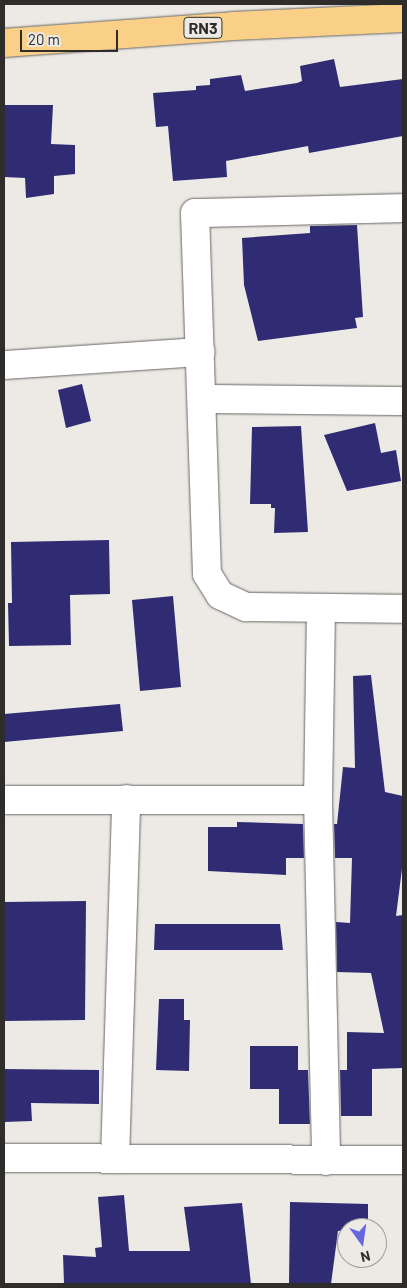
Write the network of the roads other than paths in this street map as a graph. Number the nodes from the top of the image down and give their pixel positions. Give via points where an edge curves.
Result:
1 (403, 18) edge
2 (4, 43) edge
3 (403, 208) edge
4 (201, 352) junction
5 (4, 365) edge
6 (203, 399) junction
7 (403, 401) edge
8 (321, 608) junction
9 (403, 609) edge
10 (126, 799) junction
11 (4, 800) edge
12 (318, 800) junction
13 (4, 1158) edge
14 (115, 1159) junction
15 (403, 1160) edge
16 (326, 1161) junction

1 - 2 highway, RN3 via 233,26
3 - 4 street via 194,213
4 - 5 street
4 - 6 street
6 - 7 street
6 - 8 street via 207,574 220,595 246,607
8 - 9 street
8 - 12 street
10 - 11 street
10 - 12 street
10 - 14 street
12 - 16 street
13 - 14 street
14 - 16 street
15 - 16 street

